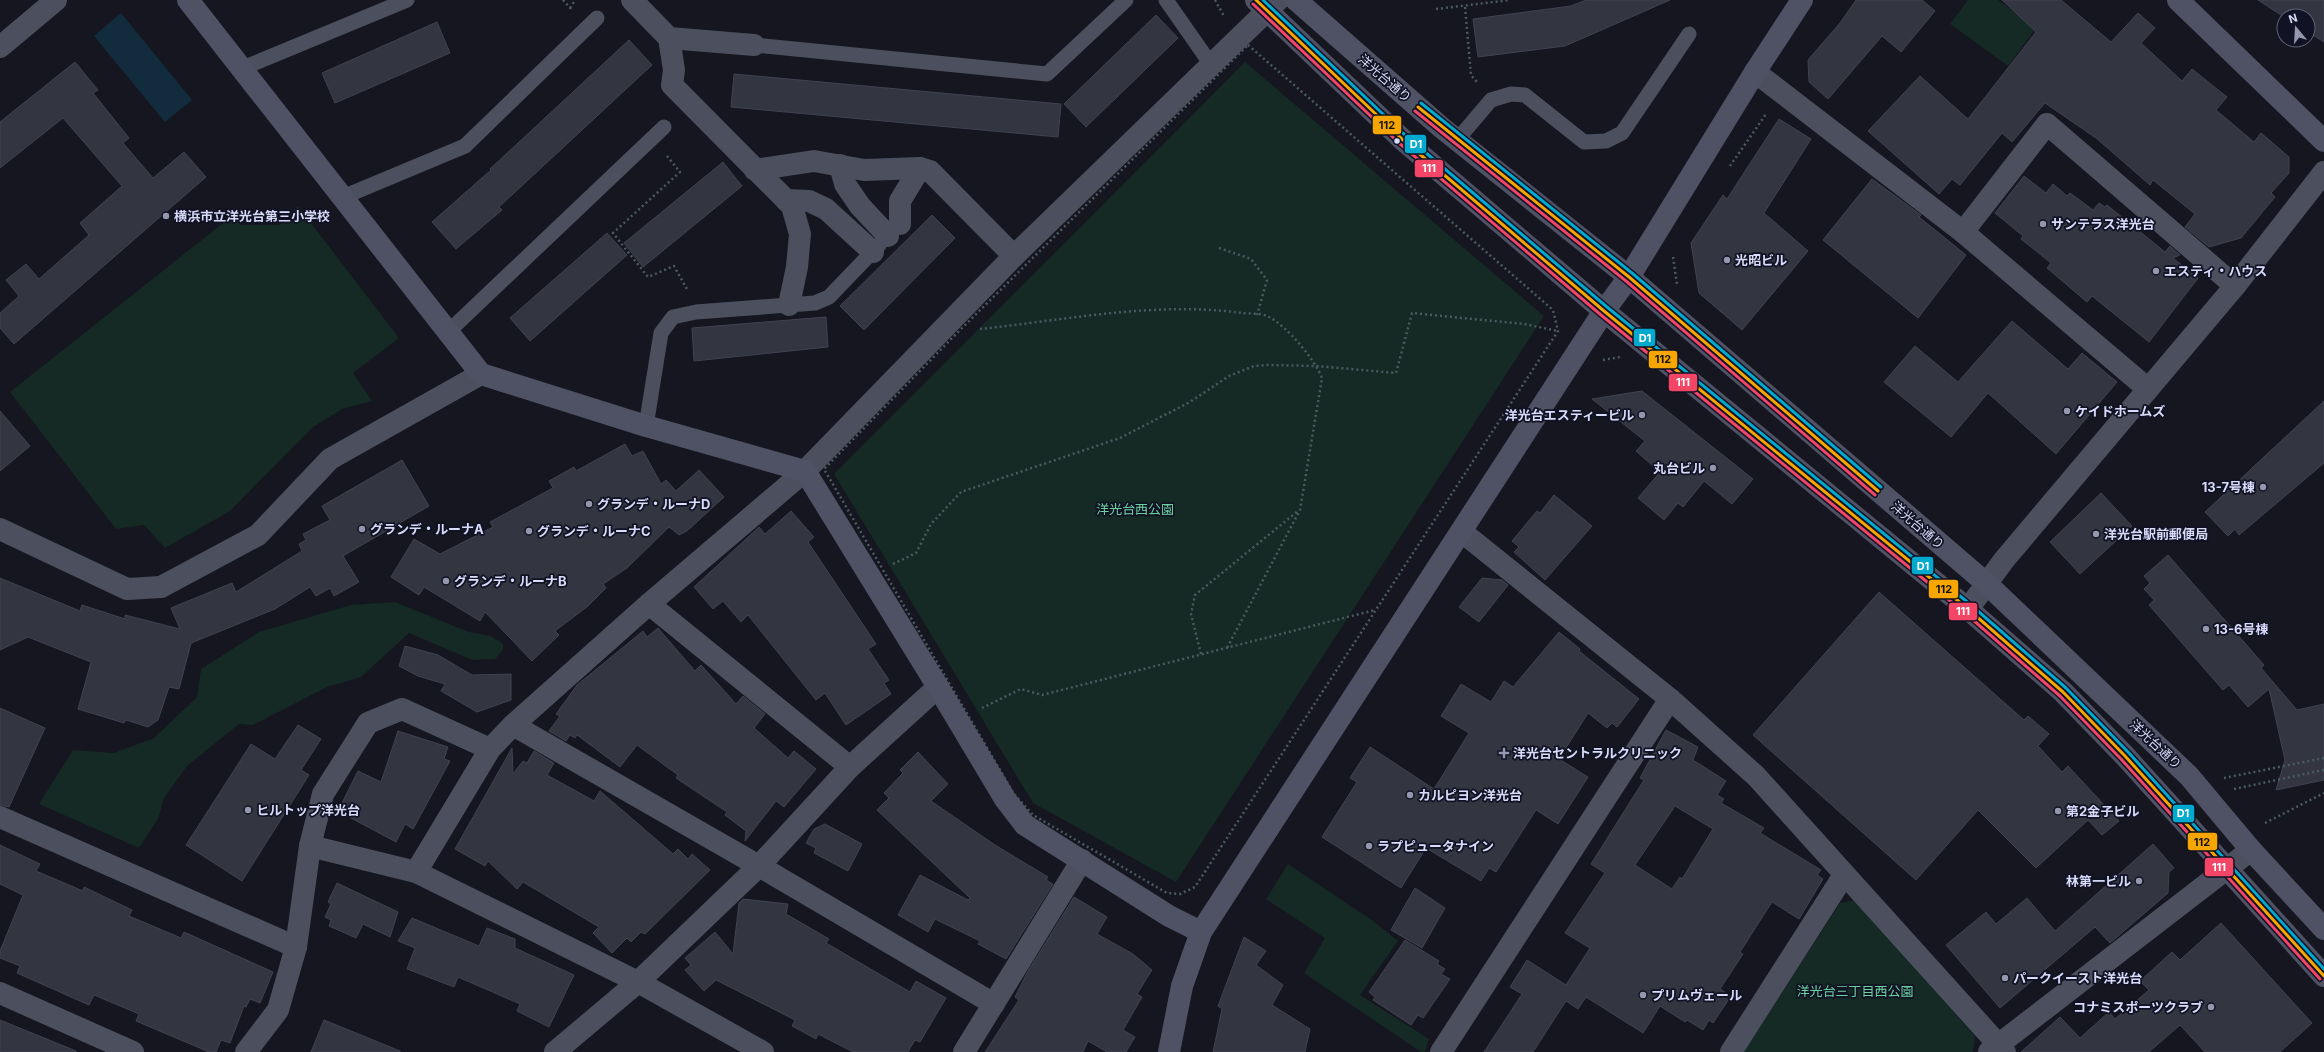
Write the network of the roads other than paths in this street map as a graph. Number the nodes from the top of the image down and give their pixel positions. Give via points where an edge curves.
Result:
1 (56, 0) edge
2 (188, 0) edge
3 (407, 0) edge
4 (632, 0) edge
5 (1126, 0) edge
6 (1166, 0) edge
7 (1296, 0) edge
8 (1802, 0) edge
9 (2178, 0) edge
10 (1266, 4) edge
11 (651, 9) edge
12 (597, 18) dead end
13 (1689, 34) dead end
14 (669, 38) junction
15 (754, 45) joint
16 (0, 47) edge
17 (1210, 63) junction
18 (243, 68) junction
19 (1755, 72) junction
20 (664, 127) dead end
21 (1457, 140) junction
22 (2324, 141) edge
23 (840, 165) junction
24 (920, 168) junction
25 (755, 170) junction
26 (2324, 172) edge
27 (343, 197) junction
28 (786, 200) junction
29 (894, 230) junction
30 (1963, 232) junction
31 (873, 252) junction
32 (1014, 256) junction
33 (1629, 277) junction
34 (2235, 286) junction
35 (789, 305) junction
36 (1604, 312) junction
37 (447, 332) junction
38 (481, 374) junction
39 (2148, 389) junction
40 (646, 426) junction
41 (805, 471) junction
42 (0, 529) edge
43 (1462, 532) junction
44 (1986, 584) junction
45 (649, 604) junction
46 (1968, 609) junction
47 (938, 687) junction
48 (1670, 700) junction
49 (512, 725) junction
50 (490, 749) junction
51 (850, 767) junction
52 (0, 817) edge
53 (310, 846) junction
54 (2251, 850) junction
55 (1082, 860) junction
56 (759, 866) junction
57 (2226, 868) junction
58 (416, 872) junction
59 (1844, 875) junction
60 (2324, 930) edge
61 (1201, 932) junction
62 (296, 947) junction
63 (2324, 976) edge
64 (638, 982) junction
65 (0, 993) edge
66 (994, 1004) junction
67 (1998, 1050) edge
68 (133, 1052) edge
69 (246, 1052) edge
70 (555, 1052) edge
71 (762, 1052) edge
72 (964, 1052) edge
73 (1169, 1052) edge
74 (1441, 1052) edge
75 (1731, 1052) edge

1 - 16 street
2 - 18 street
3 - 18 lane
4 - 11 street
5 - 15 lane via 1047,74
6 - 17 lane
7 - 21 street, 洋光台通り
8 - 19 street
9 - 22 street
10 - 17 street
10 - 36 street via 1402,139
11 - 14 street
12 - 27 lane via 465,146
13 - 21 lane via 1622,133 1606,141 1584,142 1526,95 1511,94 1491,100
14 - 15 street
14 - 25 street via 674,70 672,85
17 - 32 street
18 - 27 street
19 - 30 street
19 - 33 street
20 - 37 lane
21 - 33 street, 洋光台通り
23 - 24 street via 864,170
23 - 25 street via 814,161
23 - 29 street via 845,184 860,206
24 - 29 street via 900,201
24 - 32 street via 930,171
25 - 28 street
26 - 34 street
27 - 37 street
28 - 31 street via 809,201 826,209
28 - 35 street via 792,206 800,234 797,267
29 - 31 lane
30 - 34 street via 2047,124
30 - 39 street
31 - 35 lane via 829,297 815,303
32 - 41 street
33 - 36 street
33 - 44 street, 洋光台通り
34 - 39 street
35 - 40 lane via 696,312 673,317 661,333
36 - 43 street
36 - 46 street
37 - 38 street
38 - 40 street
38 - 42 street via 330,459 258,535 161,586 127,589
39 - 44 street
40 - 41 street
41 - 45 street
41 - 47 street
43 - 48 street
43 - 61 street
44 - 46 street
44 - 54 street, 洋光台通り via 2190,776
45 - 49 street
45 - 51 street
46 - 57 street via 2063,692 2125,756
47 - 51 street
47 - 55 street via 1005,799 1025,824
48 - 59 street via 1756,776
48 - 74 street
49 - 50 street
49 - 56 street
50 - 53 street via 402,709 368,723 323,794
50 - 58 street
51 - 56 street
52 - 62 street
53 - 58 street
53 - 62 street
54 - 57 street
54 - 60 street, 洋光台通り
55 - 61 street via 1169,916
55 - 66 street
56 - 64 street
56 - 66 street
57 - 63 street
57 - 67 street
58 - 64 street
59 - 67 street
59 - 75 street
61 - 73 street via 1182,986
62 - 69 street via 278,1010
64 - 70 street
64 - 71 street
65 - 68 street
66 - 72 street

